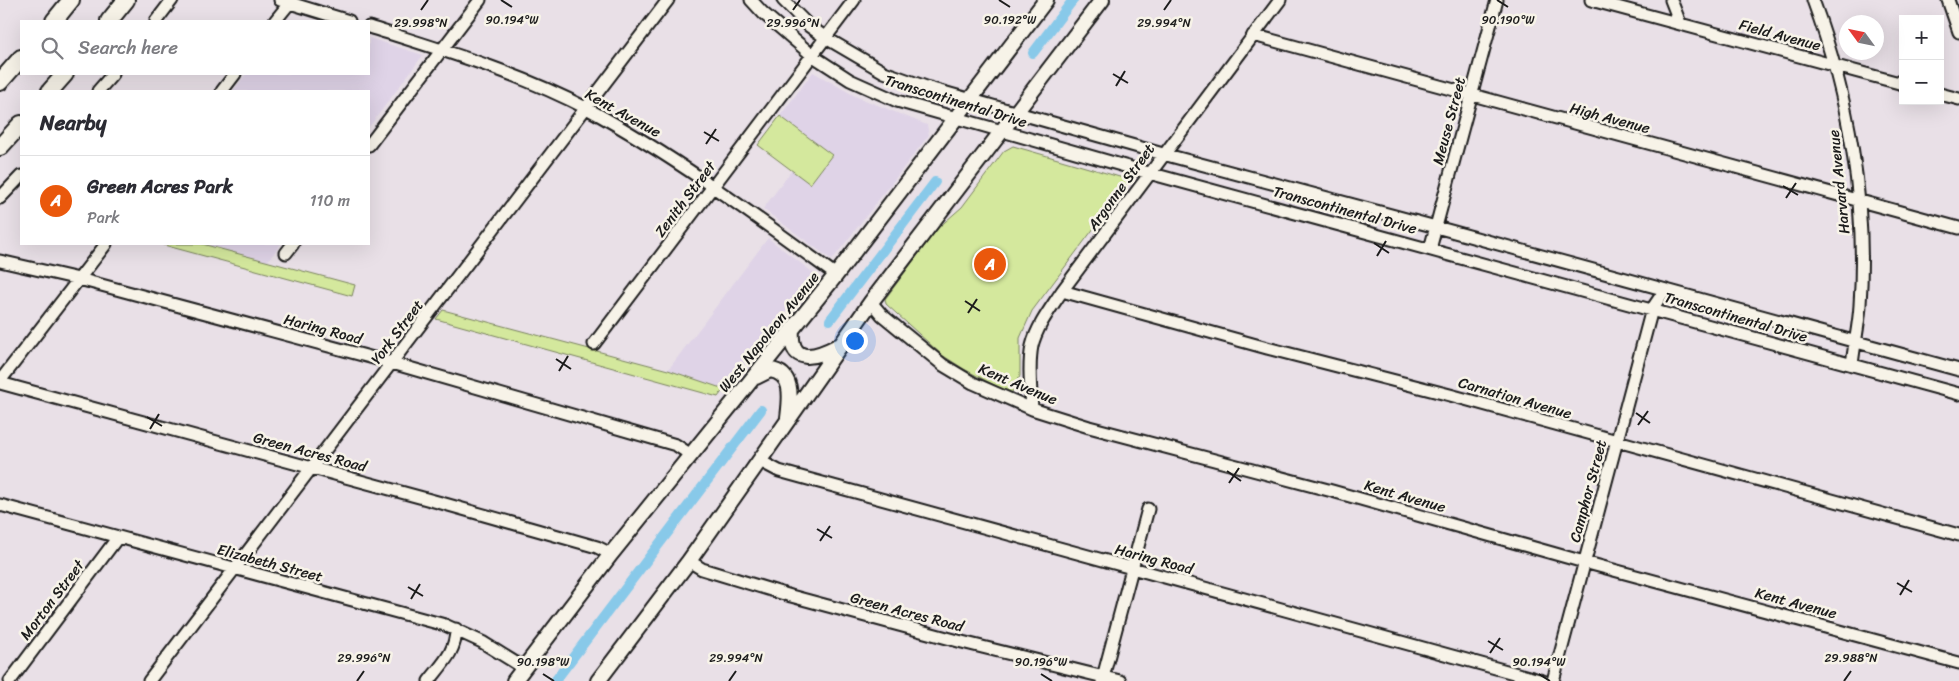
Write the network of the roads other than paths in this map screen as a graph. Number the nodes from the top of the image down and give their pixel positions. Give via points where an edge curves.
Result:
1 (71, 0) edge
2 (126, 0) edge
3 (172, 0) edge
4 (480, 0) edge
5 (668, 0) edge
6 (752, 0) edge
7 (783, 0) edge
8 (854, 0) edge
9 (1046, 0) edge
10 (1102, 0) edge
11 (1280, 0) edge
12 (1497, 0) edge
13 (1592, 0) edge
14 (1671, 0) edge
15 (1813, 0) edge
16 (1948, 0) edge
17 (287, 1) edge
18 (55, 20) edge
19 (110, 20) edge
20 (157, 20) edge
21 (276, 20) edge
22 (346, 20) edge
23 (1680, 24) junction
24 (370, 27) edge
25 (1959, 32) edge
26 (1252, 35) junction
27 (826, 38) junction
28 (441, 50) junction
29 (813, 56) junction
30 (20, 59) edge
31 (1834, 65) junction
32 (64, 75) edge
33 (112, 75) edge
34 (234, 75) edge
35 (0, 82) edge
36 (1899, 83) edge
37 (51, 90) edge
38 (99, 90) edge
39 (223, 90) edge
40 (1944, 95) edge
41 (1472, 96) junction
42 (970, 99) junction
43 (1959, 99) edge
44 (587, 108) junction
45 (1016, 112) junction
46 (955, 118) junction
47 (20, 125) edge
48 (1002, 131) junction
49 (370, 144) edge
50 (0, 147) edge
51 (1163, 154) junction
52 (1149, 173) junction
53 (20, 177) edge
54 (714, 186) junction
55 (0, 198) edge
56 (1859, 200) junction
57 (1436, 227) junction
58 (1959, 228) edge
59 (105, 245) edge
60 (292, 245) edge
61 (1430, 249) junction
62 (286, 254) dead end
63 (0, 261) edge
64 (836, 275) junction
65 (78, 279) junction
66 (1665, 290) junction
67 (1062, 291) junction
68 (870, 302) junction
69 (1652, 309) junction
70 (1803, 328) junction
71 (792, 329) junction
72 (1855, 342) junction
73 (594, 344) dead end
74 (840, 344) junction
75 (1796, 350) junction
76 (392, 363) junction
77 (1852, 365) junction
78 (1959, 370) edge
79 (750, 381) junction
80 (0, 382) edge
81 (1959, 394) edge
82 (1032, 409) junction
83 (788, 419) junction
84 (1617, 442) junction
85 (691, 455) junction
86 (760, 461) junction
87 (311, 468) junction
88 (0, 505) edge
89 (1148, 509) dead end
90 (1959, 535) edge
91 (118, 537) junction
92 (611, 554) junction
93 (689, 561) junction
94 (1584, 562) junction
95 (235, 569) junction
96 (1132, 569) junction
97 (456, 629) junction
98 (1959, 663) edge
99 (524, 668) junction
100 (1103, 678) edge
101 (10, 681) edge
102 (150, 681) edge
103 (429, 681) edge
104 (514, 681) edge
105 (598, 681) edge
106 (1120, 681) edge
107 (1543, 681) edge
108 (1553, 681) edge

1 - 18 highway
2 - 19 highway
3 - 20 street
4 - 28 street
5 - 44 street, York Street
6 - 29 street, Transcontinental Drive
7 - 27 street, Transcontinental Drive
8 - 27 street, Zenith Street
9 - 42 main road, West Napoleon Avenue
10 - 45 main road
11 - 26 street, Argonne Street
12 - 41 street, Meuse Street
13 - 23 street, Field Avenue
14 - 23 street
15 - 31 street, Harvard Avenue
16 - 25 street
17 - 21 street
17 - 22 street
23 - 31 street, Field Avenue
24 - 28 street, Kent Avenue
26 - 41 street, High Avenue
26 - 51 street, Argonne Street
27 - 29 street, Zenith Street
27 - 42 street, Transcontinental Drive via 884,72
28 - 44 street, Kent Avenue via 514,76
28 - 49 street
29 - 46 street, Transcontinental Drive via 850,80 897,101
29 - 54 street, Zenith Street
30 - 35 highway
31 - 36 street, Field Avenue
31 - 56 street, Harvard Avenue via 1850,129
32 - 37 highway
33 - 38 street
34 - 39 street
40 - 43 street
41 - 56 street, High Avenue
41 - 57 street, Meuse Street
42 - 45 street, Transcontinental Drive
42 - 46 main road, West Napoleon Avenue
44 - 54 street, Kent Avenue
44 - 76 street, York Street
45 - 48 main road
45 - 51 street, Transcontinental Drive
46 - 48 street, Transcontinental Drive
46 - 64 main road, West Napoleon Avenue
47 - 50 highway
48 - 52 street, Transcontinental Drive
48 - 68 main road
51 - 52 street, Argonne Street
51 - 57 street, Transcontinental Drive
52 - 61 street, Transcontinental Drive
52 - 67 street, Argonne Street
53 - 55 street
54 - 64 street, Kent Avenue
54 - 73 street, Zenith Street
56 - 58 street, High Avenue
56 - 72 street, Harvard Avenue via 1861,277
57 - 61 street, Meuse Street
57 - 66 street, Transcontinental Drive
59 - 65 street
60 - 62 street
61 - 69 street, Transcontinental Drive
63 - 65 street, Haring Road
64 - 71 main road, West Napoleon Avenue
65 - 76 street, Haring Road
65 - 80 street
66 - 69 street, Camphor Street
66 - 70 street, Transcontinental Drive
67 - 82 street, Argonne Street via 1032,347
67 - 84 street, Carnation Avenue
68 - 74 main road
68 - 82 street, Kent Avenue via 882,316 944,365 973,383
69 - 75 street, Transcontinental Drive
69 - 84 street, Camphor Street
70 - 72 street, Transcontinental Drive
70 - 75 street
71 - 74 main road via 793,347 804,356 813,357
71 - 79 main road, West Napoleon Avenue
72 - 77 street, Harvard Avenue
72 - 78 street, Transcontinental Drive
74 - 83 main road
75 - 77 street, Transcontinental Drive
76 - 85 street, Haring Road via 676,445
76 - 87 street, York Street
77 - 81 street, Transcontinental Drive
79 - 83 main road via 770,370 782,373 790,388
79 - 85 main road, West Napoleon Avenue
80 - 87 street, Green Acres Road
82 - 94 street, Kent Avenue
83 - 86 main road
84 - 90 street, Carnation Avenue
84 - 94 street, Camphor Street
85 - 92 main road, West Napoleon Avenue
86 - 93 main road
86 - 96 street, Haring Road via 789,474
87 - 92 street, Green Acres Road via 587,544
87 - 95 street, York Street
88 - 91 street, Elizabeth Street
89 - 96 street
91 - 95 street, Elizabeth Street
91 - 101 street, Morton Street
92 - 99 main road, West Napoleon Avenue
93 - 100 street, Green Acres Road via 702,570 791,596
93 - 105 main road
94 - 98 street, Kent Avenue
94 - 108 street, Camphor Street
95 - 97 street, Elizabeth Street
95 - 102 street, York Street
96 - 100 street
96 - 107 street, Haring Road
97 - 99 street, Elizabeth Street
97 - 103 street via 452,651
99 - 104 main road, West Napoleon Avenue
100 - 106 street, Green Acres Road

